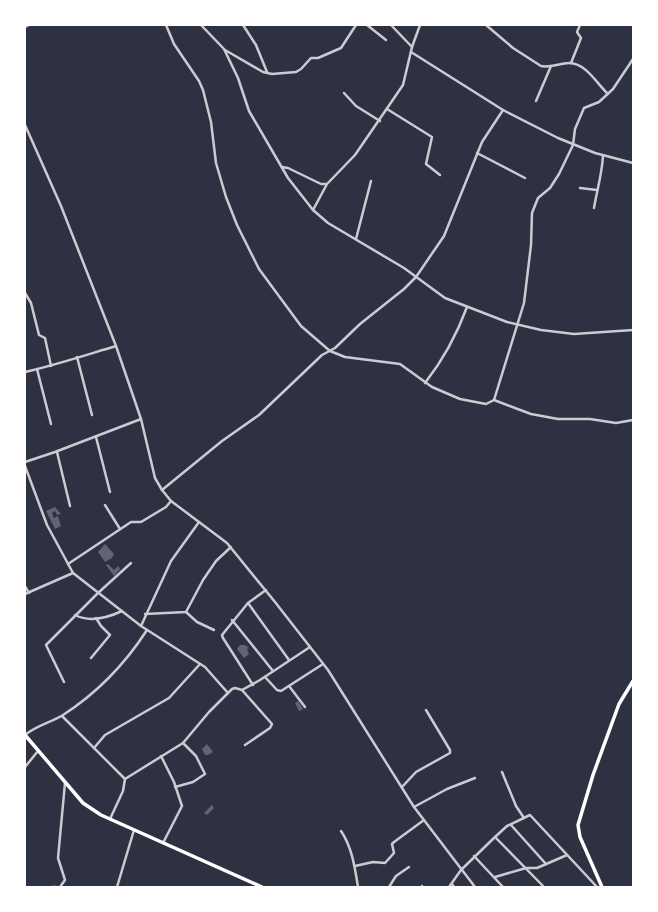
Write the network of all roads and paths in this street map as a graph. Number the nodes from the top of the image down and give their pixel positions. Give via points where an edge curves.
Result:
1 (29, 25) edge
2 (166, 25) edge
3 (201, 25) edge
4 (243, 25) edge
5 (356, 25) edge
6 (367, 25) edge
7 (391, 25) edge
8 (420, 25) edge
9 (486, 25) edge
10 (580, 25) edge
11 (25, 27) edge
12 (386, 40) dead end
13 (412, 47) junction
14 (224, 49) junction
15 (411, 52) junction
16 (633, 59) edge
17 (571, 63) junction
18 (551, 66) junction
19 (267, 73) junction
20 (344, 93) dead end
21 (608, 94) junction
22 (536, 101) dead end
23 (387, 109) junction
24 (503, 110) junction
25 (380, 121) junction
26 (25, 125) edge
27 (573, 145) junction
28 (476, 154) junction
29 (604, 156) junction
30 (633, 162) edge
31 (282, 167) junction
32 (440, 175) dead end
33 (525, 178) dead end
34 (371, 181) dead end
35 (327, 184) junction
36 (580, 188) dead end
37 (597, 190) junction
38 (594, 208) dead end
39 (313, 210) junction
40 (356, 239) junction
41 (416, 277) junction
42 (25, 292) edge
43 (467, 307) junction
44 (518, 325) junction
45 (633, 330) edge
46 (116, 346) junction
47 (330, 351) junction
48 (78, 357) junction
49 (51, 366) junction
50 (37, 369) junction
51 (25, 372) edge
52 (425, 383) junction
53 (494, 400) junction
54 (92, 415) dead end
55 (141, 419) junction
56 (633, 420) edge
57 (51, 424) dead end
58 (96, 437) junction
59 (57, 452) junction
60 (25, 462) edge
61 (25, 466) edge
62 (162, 490) junction
63 (110, 492) dead end
64 (171, 501) junction
65 (106, 505) dead end
66 (70, 506) dead end
67 (199, 522) junction
68 (120, 529) junction
69 (230, 547) junction
70 (131, 563) dead end
71 (68, 564) junction
72 (72, 573) junction
73 (25, 586) edge
74 (266, 590) junction
75 (29, 593) junction
76 (98, 593) junction
77 (25, 594) edge
78 (248, 603) junction
79 (122, 611) junction
80 (186, 612) junction
81 (145, 614) junction
82 (75, 615) junction
83 (96, 618) junction
84 (232, 620) junction
85 (141, 626) junction
86 (147, 630) junction
87 (214, 630) dead end
88 (310, 647) junction
89 (91, 658) dead end
90 (289, 660) junction
91 (200, 664) junction
92 (323, 664) junction
93 (273, 671) junction
94 (265, 677) junction
95 (633, 681) edge
96 (64, 682) dead end
97 (253, 685) junction
98 (289, 686) junction
99 (242, 690) junction
100 (228, 693) junction
101 (305, 707) dead end
102 (426, 710) dead end
103 (62, 716) junction
104 (25, 735) edge
105 (183, 743) junction
106 (245, 745) dead end
107 (94, 748) junction
108 (38, 751) junction
109 (161, 756) junction
110 (25, 768) edge
111 (502, 772) dead end
112 (475, 778) dead end
113 (125, 779) junction
114 (65, 783) junction
115 (175, 787) junction
116 (402, 787) junction
117 (414, 807) junction
118 (524, 818) junction
119 (110, 820) junction
120 (424, 820) junction
121 (511, 825) junction
122 (134, 830) junction
123 (341, 831) dead end
124 (495, 837) junction
125 (162, 843) junction
126 (474, 856) junction
127 (567, 856) junction
128 (546, 864) junction
129 (355, 866) junction
130 (409, 867) dead end
131 (526, 868) junction
132 (461, 870) junction
133 (495, 877) junction
134 (452, 884) junction
135 (52, 887) edge
136 (56, 887) edge
137 (60, 887) edge
138 (117, 887) edge
139 (262, 887) edge
140 (358, 887) edge
141 (389, 887) edge
142 (449, 887) edge
143 (454, 887) edge
144 (475, 887) edge
145 (503, 887) edge
146 (544, 887) edge
147 (597, 887) edge
148 (602, 887) edge

1 - 11 street
2 - 47 street via 174,44 203,90 211,122 214,152 226,197 247,248 259,269 301,326
3 - 14 street
4 - 19 street via 258,49
5 - 19 street via 340,49 318,58 311,58 296,72
6 - 12 street
7 - 13 street
8 - 13 street
9 - 18 street via 518,52 541,66
10 - 17 street via 577,32 581,38
13 - 15 street
14 - 19 street
14 - 31 street via 238,78 249,111
15 - 23 street via 403,85
15 - 24 street
16 - 21 street
17 - 18 street
17 - 21 street via 590,73
18 - 22 street
20 - 25 street via 356,106
21 - 27 street via 599,102 584,108 575,129
23 - 25 street
23 - 32 street via 432,137 426,164
24 - 27 street
24 - 28 street
25 - 35 street via 355,155
26 - 46 street via 64,212
27 - 29 street
27 - 44 street via 554,182 538,198 532,213 526,292
28 - 33 street
28 - 41 street via 444,236
29 - 30 street
29 - 37 street via 603,172
31 - 35 street via 321,184
31 - 39 street
34 - 40 street
35 - 39 street
36 - 37 street
37 - 38 street
39 - 40 street via 328,223
40 - 41 street
41 - 43 street via 445,298
41 - 47 street
42 - 49 street via 39,335 45,338
43 - 44 street
43 - 52 street via 439,365
44 - 45 street via 574,334
44 - 53 street
46 - 48 street
46 - 55 street
47 - 52 street via 345,357 400,364
47 - 62 street via 322,355 259,415 222,440
48 - 49 street
48 - 54 street
49 - 50 street
50 - 51 street
50 - 57 street
52 - 53 street via 450,396 472,402 489,404
53 - 56 street via 531,414 558,419 590,419 616,423
55 - 58 street
55 - 62 street via 155,478
58 - 59 street
58 - 63 street
59 - 60 street
59 - 66 street
61 - 71 street via 47,525
62 - 64 street
64 - 67 street
64 - 68 street via 166,507 141,522 131,522
65 - 68 street
67 - 69 street
67 - 81 street via 171,561
68 - 71 street
69 - 74 street
69 - 80 street via 203,580
70 - 76 street
71 - 72 street
72 - 75 street
72 - 76 street
73 - 75 street
74 - 78 street
74 - 88 street
75 - 77 street
76 - 79 street
76 - 82 street
78 - 84 street
78 - 90 street
79 - 83 street
79 - 85 street
80 - 81 street
80 - 87 street via 197,622
81 - 85 street
82 - 83 street via 87,619
82 - 96 street via 46,645
83 - 89 street via 110,635
84 - 93 street
84 - 97 street via 222,637
85 - 86 street
86 - 91 street
86 - 103 street via 117,670
88 - 90 street
88 - 92 street
90 - 93 street
91 - 100 street
91 - 107 street via 172,696 105,735
92 - 98 street
92 - 116 street
93 - 94 street
94 - 97 street
94 - 98 street via 279,691
95 - 148 main road via 620,704 593,775 578,825 580,837
97 - 99 street
98 - 101 street
99 - 100 street via 235,688
99 - 106 street via 272,726
100 - 105 street
102 - 116 street via 450,753 416,772
103 - 104 street via 33,728
103 - 107 street
104 - 108 main road
105 - 109 street
105 - 115 street via 196,756 205,774 193,782
107 - 113 street
108 - 110 street
108 - 114 main road
109 - 113 street
109 - 115 street
111 - 118 street via 516,806
112 - 117 street via 447,789
113 - 119 street via 123,792
114 - 119 main road via 83,803
114 - 137 street via 59,854 65,877
115 - 125 street via 182,808
116 - 117 street
117 - 120 street
118 - 121 street
118 - 127 street via 533,817
119 - 122 main road
120 - 129 street via 394,842 394,853 385,863 373,862
120 - 132 street
121 - 124 street
121 - 128 street
122 - 125 main road
122 - 138 street
123 - 129 street
124 - 126 street
124 - 131 street
125 - 139 main road
126 - 132 street
126 - 133 street
127 - 128 street
127 - 147 street
128 - 131 street via 537,868
129 - 140 street
130 - 141 street via 396,876
131 - 133 street
131 - 146 street
132 - 134 street
132 - 144 street
133 - 145 street
134 - 142 street
134 - 143 street
135 - 136 street

